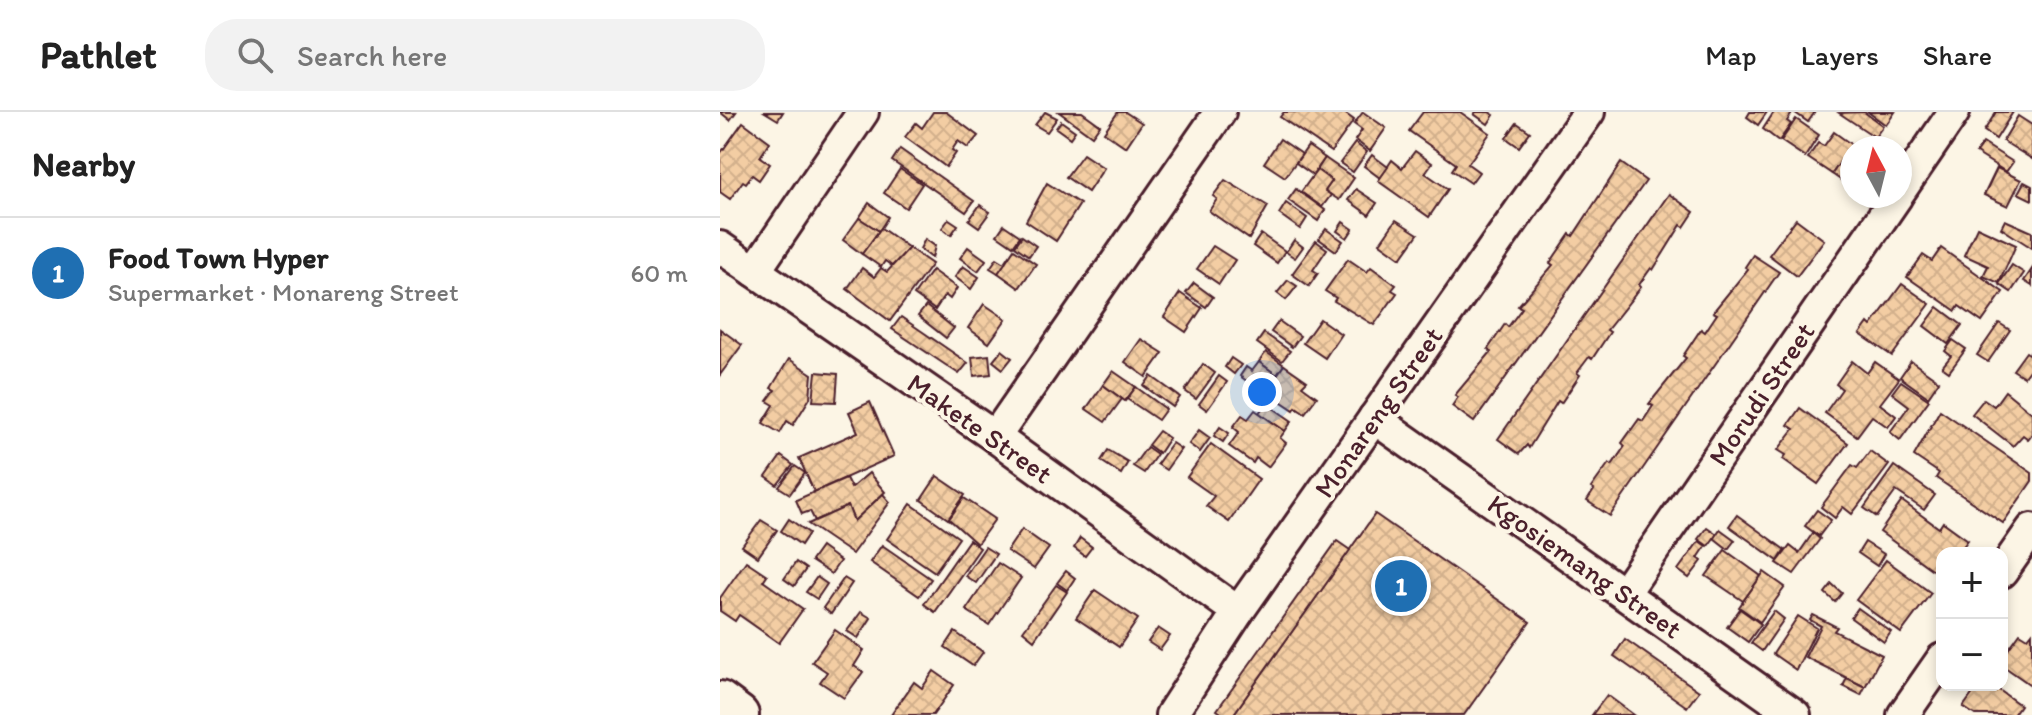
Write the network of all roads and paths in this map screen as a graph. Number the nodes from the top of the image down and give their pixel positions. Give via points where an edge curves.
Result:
1 (863, 112) edge
2 (1220, 112) edge
3 (1589, 112) edge
4 (1954, 112) edge
5 (1912, 173) edge
6 (1889, 208) edge
7 (720, 247) edge
8 (755, 271) junction
9 (1374, 418) junction
10 (995, 437) junction
11 (2032, 529) edge
12 (2008, 563) edge
13 (1625, 592) junction
14 (1238, 612) junction
15 (1936, 668) edge
16 (720, 701) edge
17 (739, 715) edge
18 (1171, 715) edge
19 (1795, 715) edge
20 (1903, 715) edge

1 - 8 street
2 - 10 street
3 - 9 street, Monareng Street
4 - 5 street
6 - 13 street, Morudi Street
7 - 8 street, Makete Street
8 - 10 street, Makete Street
9 - 13 street, Kgosiemang Street
9 - 14 street, Monareng Street
10 - 14 street, Makete Street
11 - 12 street
13 - 19 street, Kgosiemang Street
14 - 18 street, Monareng Street
15 - 20 street
16 - 17 street

